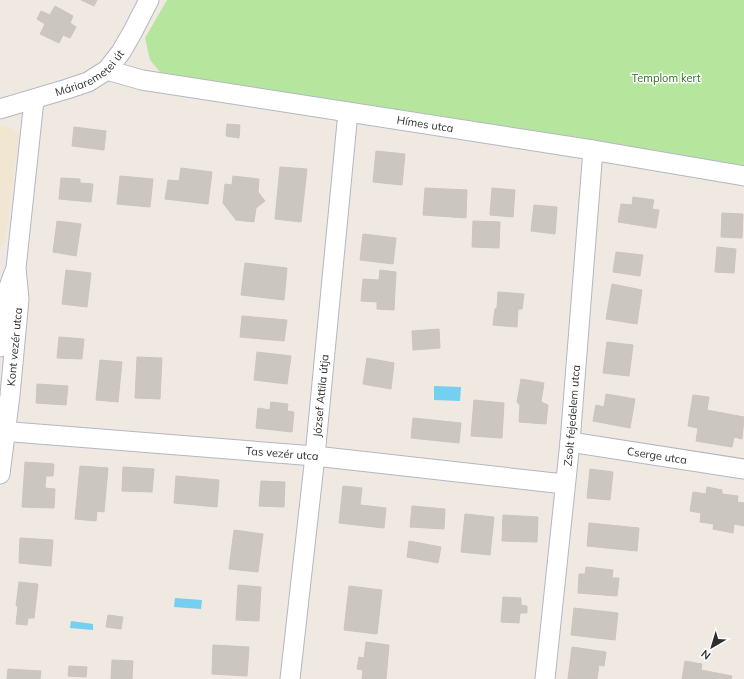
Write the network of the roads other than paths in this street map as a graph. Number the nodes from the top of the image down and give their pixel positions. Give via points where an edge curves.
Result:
1 (149, 0) edge
2 (107, 70) junction
3 (34, 100) junction
4 (0, 109) edge
5 (348, 112) junction
6 (593, 150) junction
7 (744, 176) edge
8 (8, 267) edge
9 (5, 348) edge
10 (3, 431) edge
11 (570, 442) junction
12 (315, 456) junction
13 (744, 469) edge
14 (0, 474) edge
15 (564, 484) junction
16 (290, 679) edge
17 (545, 679) edge

1 - 2 street, Máriaremetei út via 132,34
2 - 3 street, Máriaremetei út via 88,82
2 - 5 street, Hímes utca via 142,80
3 - 4 street, Máriaremetei út
3 - 8 street, Kont vezér utca
5 - 6 street, Hímes utca
5 - 12 street, József Attila útja
6 - 7 street, Hímes utca
6 - 11 street, Zsolt fejedelem utca
8 - 9 street, Kont vezér utca via 19,299
9 - 10 street, Kont vezér utca
10 - 12 street, Tas vezér utca
10 - 14 street, Kont vezér utca
11 - 13 street, Cserge utca
11 - 15 street, Zsolt fejedelem utca
12 - 15 street, Tas vezér utca
12 - 16 street, József Attila útja
15 - 17 street, Zsolt fejedelem utca

